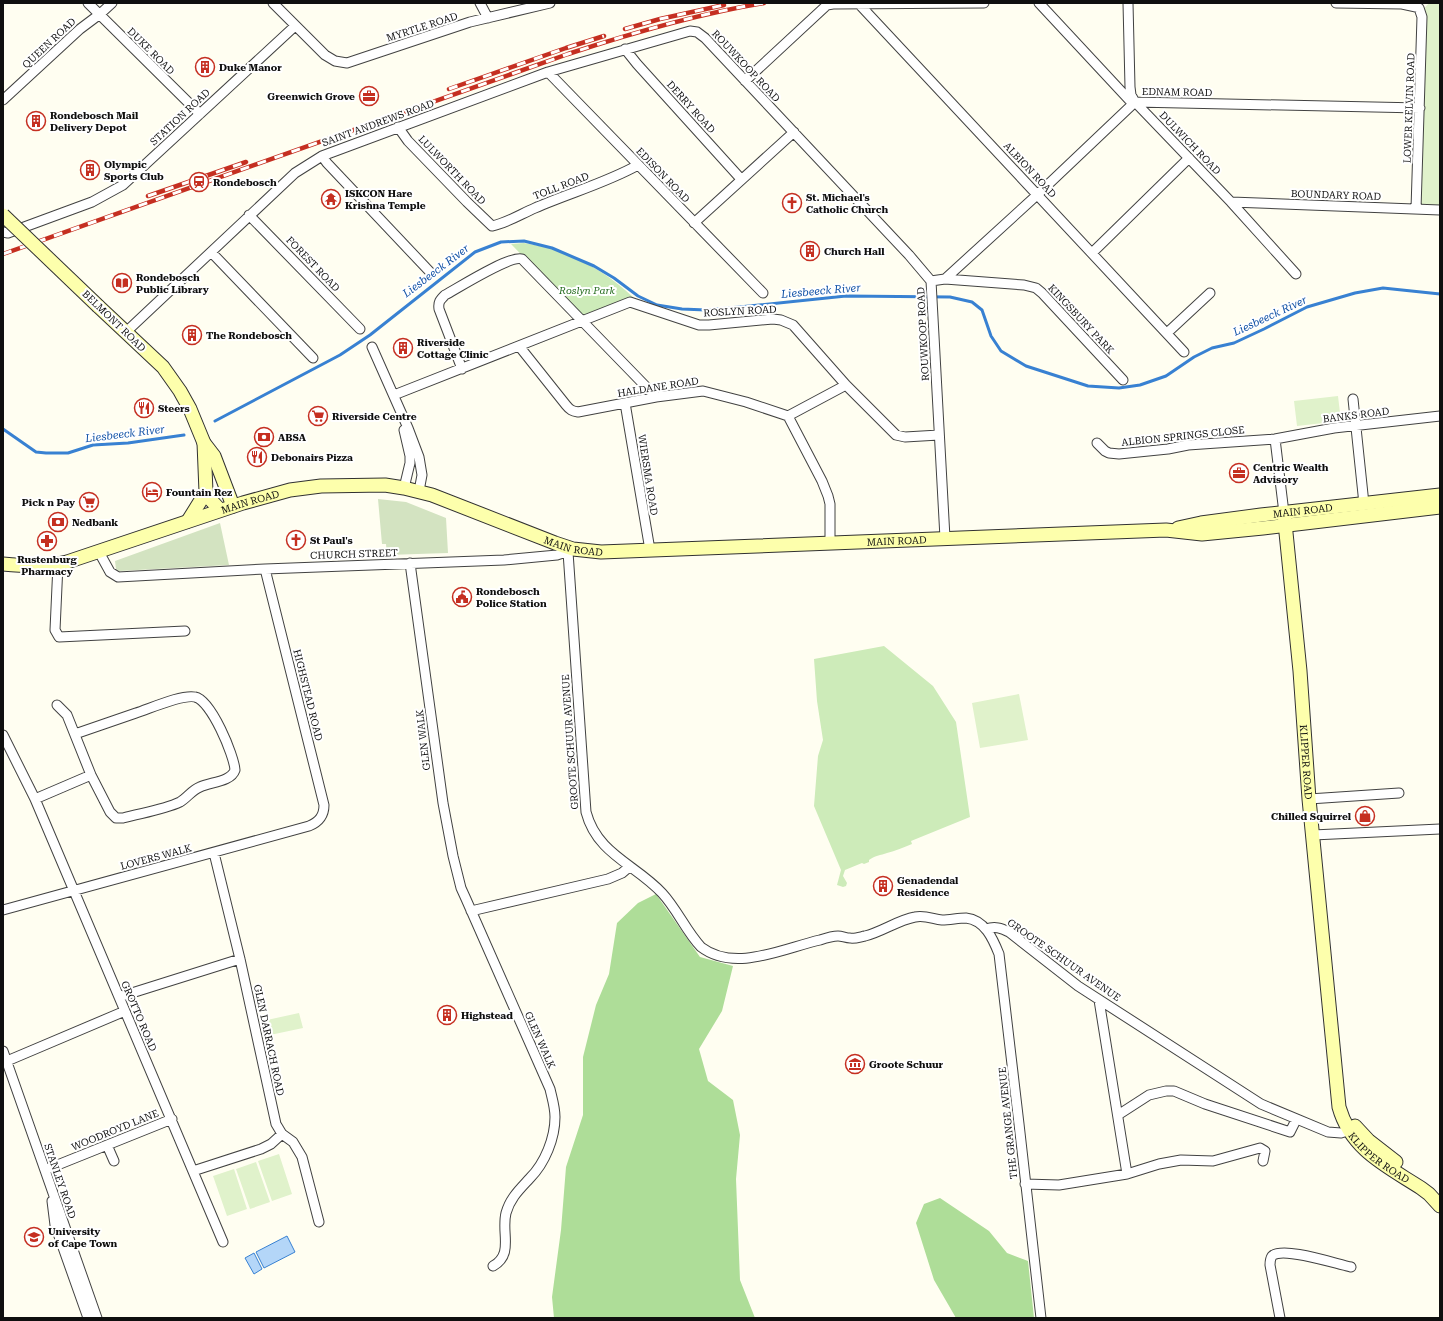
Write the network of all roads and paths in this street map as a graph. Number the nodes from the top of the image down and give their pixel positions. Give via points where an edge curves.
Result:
1 (88, 3) edge
2 (112, 3) edge
3 (273, 3) edge
4 (480, 3) edge
5 (550, 3) edge
6 (984, 3) edge
7 (1039, 3) edge
8 (1128, 3) edge
9 (1336, 3) edge
10 (859, 4) edge
11 (100, 14) junction
12 (488, 18) junction
13 (295, 26) junction
14 (694, 31) joint
15 (625, 49) junction
16 (548, 72) junction
17 (745, 80) junction
18 (3, 100) edge
19 (1134, 103) junction
20 (1420, 108) junction
21 (200, 114) junction
22 (398, 127) junction
23 (794, 132) junction
24 (322, 156) junction
25 (1189, 158) junction
26 (638, 165) junction
27 (741, 179) junction
28 (1037, 194) junction
29 (1231, 202) junction
30 (1416, 209) junction
31 (1440, 210) edge
32 (3, 215) edge
33 (250, 215) junction
34 (694, 222) junction
35 (492, 226) joint
36 (3, 232) edge
37 (211, 252) junction
38 (1092, 253) junction
39 (430, 272) dead end
40 (1296, 274) dead end
41 (945, 279) junction
42 (931, 285) junction
43 (763, 293) dead end
44 (1210, 293) dead end
45 (582, 321) junction
46 (360, 329) dead end
47 (126, 332) junction
48 (1167, 333) junction
49 (519, 346) junction
50 (372, 347) dead end
51 (1184, 352) dead end
52 (313, 358) dead end
53 (462, 368) junction
54 (1123, 380) dead end
55 (846, 385) junction
56 (394, 395) junction
57 (656, 397) junction
58 (1353, 399) dead end
59 (625, 403) junction
60 (399, 409) junction
61 (788, 416) junction
62 (1440, 416) edge
63 (1356, 426) junction
64 (940, 435) junction
65 (1275, 439) junction
66 (204, 443) junction
67 (1097, 443) dead end
68 (404, 488) junction
69 (206, 492) junction
70 (419, 492) junction
71 (1440, 496) edge
72 (1364, 504) junction
73 (233, 506) junction
74 (1440, 507) edge
75 (220, 510) junction
76 (1284, 519) junction
77 (188, 521) junction
78 (945, 538) junction
79 (830, 543) junction
80 (650, 550) junction
81 (571, 551) junction
82 (100, 552) junction
83 (410, 563) junction
84 (3, 564) edge
85 (58, 564) junction
86 (265, 569) junction
87 (185, 631) dead end
88 (57, 705) dead end
89 (75, 734) junction
90 (3, 735) edge
91 (91, 775) junction
92 (1399, 793) dead end
93 (35, 799) junction
94 (1309, 799) junction
95 (314, 824) joint
96 (1440, 828) edge
97 (1313, 835) junction
98 (214, 853) junction
99 (629, 867) junction
100 (74, 890) junction
101 (3, 910) edge
102 (471, 911) junction
103 (986, 929) junction
104 (240, 959) junction
105 (119, 996) junction
106 (1099, 1000) junction
107 (125, 1012) junction
108 (3, 1051) edge
109 (7, 1061) junction
110 (1118, 1116) junction
111 (172, 1119) junction
112 (1296, 1120) junction
113 (1352, 1130) junction
114 (282, 1134) junction
115 (107, 1145) junction
116 (114, 1161) dead end
117 (1263, 1161) dead end
118 (45, 1170) junction
119 (193, 1171) junction
120 (1127, 1174) junction
121 (1025, 1184) junction
122 (51, 1187) junction
123 (1439, 1190) edge
124 (1440, 1206) edge
125 (319, 1222) dead end
126 (223, 1242) dead end
127 (493, 1266) dead end
128 (1351, 1267) dead end
129 (88, 1318) edge
130 (97, 1318) edge
131 (1041, 1318) edge
132 (1280, 1318) edge

1 - 11 street, DUKE ROAD
2 - 11 street, QUEEN ROAD
3 - 13 street
4 - 12 street
5 - 12 street, MYRTLE ROAD
6 - 10 street
7 - 19 street
8 - 19 street, DULWICH ROAD via 1130,87
9 - 20 street, LOWER KELVIN ROAD via 1402,4 1418,8 1422,17
10 - 17 street via 833,4 824,8
10 - 28 street, ALBION ROAD
11 - 18 street, QUEEN ROAD via 80,28
11 - 21 street, DUKE ROAD
12 - 13 street, MYRTLE ROAD via 347,63 335,62 329,58
13 - 21 street, STATION ROAD
14 - 15 street, SAINT ANDREWS ROAD
14 - 17 street, ROUWKOOP ROAD via 701,34
15 - 16 street, SAINT ANDREWS ROAD
15 - 27 street, DERRY ROAD
16 - 22 street, SAINT ANDREWS ROAD
16 - 26 street, EDISON ROAD
17 - 23 street, ROUWKOOP ROAD
19 - 20 street, EDNAM ROAD
19 - 25 street, DULWICH ROAD
19 - 28 street, EDNAM ROAD
20 - 30 street, LOWER KELVIN ROAD
21 - 36 street, STATION ROAD via 124,185 114,191 92,202 8,233
22 - 24 street, SAINT ANDREWS ROAD
22 - 35 street, LULWORTH ROAD via 429,163
23 - 27 street
23 - 42 street, ROUWKOOP ROAD via 909,255
24 - 33 street, SAINT ANDREWS ROAD via 295,172
24 - 39 street
25 - 29 street, DULWICH ROAD
25 - 38 street
26 - 34 street, EDISON ROAD
26 - 35 street, TOLL ROAD
27 - 34 street
28 - 38 street, ALBION ROAD
28 - 41 street, EDNAM ROAD
29 - 30 street, BOUNDARY ROAD
29 - 40 street, DULWICH ROAD
30 - 31 street, BOUNDARY ROAD
32 - 47 main road, BELMONT ROAD, bridge
33 - 37 street, SAINT ANDREWS ROAD
33 - 46 street, FOREST ROAD
34 - 43 street, EDISON ROAD
37 - 47 street, SAINT ANDREWS ROAD
37 - 52 street
38 - 48 street, ALBION ROAD
41 - 42 street
41 - 54 street, KINGSBURY PARK via 1036,288
42 - 64 street, ROUWKOOP ROAD
44 - 48 street
45 - 49 street, ROSLYN ROAD
45 - 53 street via 522,259 517,258 484,273 440,300 439,309
45 - 55 street, ROSLYN ROAD via 630,302 698,325 781,320 793,326
45 - 57 street
47 - 66 main road, BELMONT ROAD via 163,368 176,385
48 - 51 street, ALBION ROAD
49 - 53 street, ROSLYN ROAD
49 - 59 street, HALDANE ROAD via 570,410 578,412
50 - 56 street
53 - 56 street, ROSLYN ROAD
55 - 61 street
55 - 64 street, ROSLYN ROAD via 896,435
56 - 60 street
57 - 59 street, HALDANE ROAD
57 - 61 street, HALDANE ROAD via 709,391
58 - 63 street
59 - 80 street, WIERSMA ROAD
60 - 68 street via 410,456
60 - 70 street via 421,462
61 - 79 street via 826,490 830,504
62 - 63 street, BANKS ROAD
63 - 65 street, BANKS ROAD
63 - 72 street
64 - 78 street, ROUWKOOP ROAD
65 - 67 street, ALBION SPRINGS CLOSE via 1188,445 1158,451 1115,454 1105,451
65 - 76 street
66 - 69 main road, BELMONT ROAD
66 - 73 main road, BELMONT ROAD via 214,456
68 - 70 main road, MAIN ROAD
68 - 73 main road, MAIN ROAD via 385,485 305,488
69 - 75 main road
69 - 77 main road
70 - 81 main road, MAIN ROAD
71 - 72 main road, MAIN ROAD
72 - 76 main road, MAIN ROAD
73 - 75 main road, MAIN ROAD
74 - 76 main road, MAIN ROAD
75 - 77 main road, MAIN ROAD
76 - 78 main road, MAIN ROAD via 1201,523 1166,530
76 - 94 main road, KLIPPER ROAD via 1299,664
77 - 82 main road, MAIN ROAD
78 - 79 main road, MAIN ROAD
79 - 80 main road, MAIN ROAD
80 - 81 main road, MAIN ROAD
81 - 83 street, CHURCH STREET via 550,556 504,560
81 - 99 street, GROOTE SCHUUR AVENUE via 586,812 594,834
82 - 85 main road, MAIN ROAD
82 - 86 street, CHURCH STREET via 110,572 118,577
83 - 86 street, CHURCH STREET
83 - 102 street, GLEN WALK via 443,803 458,877
84 - 85 main road, MAIN ROAD
85 - 87 street via 55,630 59,636
86 - 95 street, HIGHSTEAD ROAD via 324,805 321,818
88 - 89 street via 67,715
89 - 91 street
89 - 91 street via 172,700 195,697 201,699 218,724 235,770 230,777 199,787 174,804 119,818 110,812
90 - 93 street, GROTTO ROAD
91 - 93 street
92 - 94 street
93 - 100 street, GROTTO ROAD
94 - 97 main road, KLIPPER ROAD
95 - 98 street, LOVERS WALK
96 - 97 street
97 - 113 main road, KLIPPER ROAD via 1338,1095
98 - 100 street, LOVERS WALK
98 - 104 street, GLEN DARRACH ROAD
99 - 102 street via 608,879
99 - 103 street, GROOTE SCHUUR AVENUE via 663,894 701,947 708,953 732,959 769,954 838,936 866,936 914,917 947,920 967,918
100 - 101 street, LOVERS WALK
100 - 105 street, GROTTO ROAD
102 - 127 street, GLEN WALK via 550,1090 555,1116 546,1154 538,1168 509,1203 504,1226 504,1256
103 - 106 street, GROOTE SCHUUR AVENUE via 994,927 1009,932
103 - 121 street, THE GRANGE AVENUE via 992,936 999,954
104 - 105 street
104 - 114 street, GLEN DARRACH ROAD via 276,1124
105 - 107 street, GROTTO ROAD
106 - 110 street
106 - 112 street, GROOTE SCHUUR AVENUE via 1260,1104
107 - 109 street
107 - 111 street, GROTTO ROAD
108 - 109 street, STANLEY ROAD
109 - 118 street, STANLEY ROAD
110 - 112 street via 1149,1095 1166,1091 1290,1132
110 - 120 street
111 - 115 street, WOODROYD LANE
111 - 119 street, GROTTO ROAD
112 - 113 street, GROOTE SCHUUR AVENUE via 1328,1132 1341,1133
113 - 123 main road, KLIPPER ROAD
113 - 124 main road, KLIPPER ROAD via 1367,1152 1422,1188
114 - 119 street via 261,1149
114 - 125 street, GLEN DARRACH ROAD via 293,1142 302,1157
115 - 116 street
115 - 118 street, WOODROYD LANE
117 - 120 street via 1265,1151 1260,1148 1213,1160 1181,1160 1159,1164
118 - 122 street, STANLEY ROAD
119 - 126 street, GROTTO ROAD
120 - 121 street via 1059,1185
121 - 131 street, THE GRANGE AVENUE
122 - 129 street via 55,1225
122 - 130 street, STANLEY ROAD
128 - 132 street via 1292,1253 1272,1256 1270,1265

